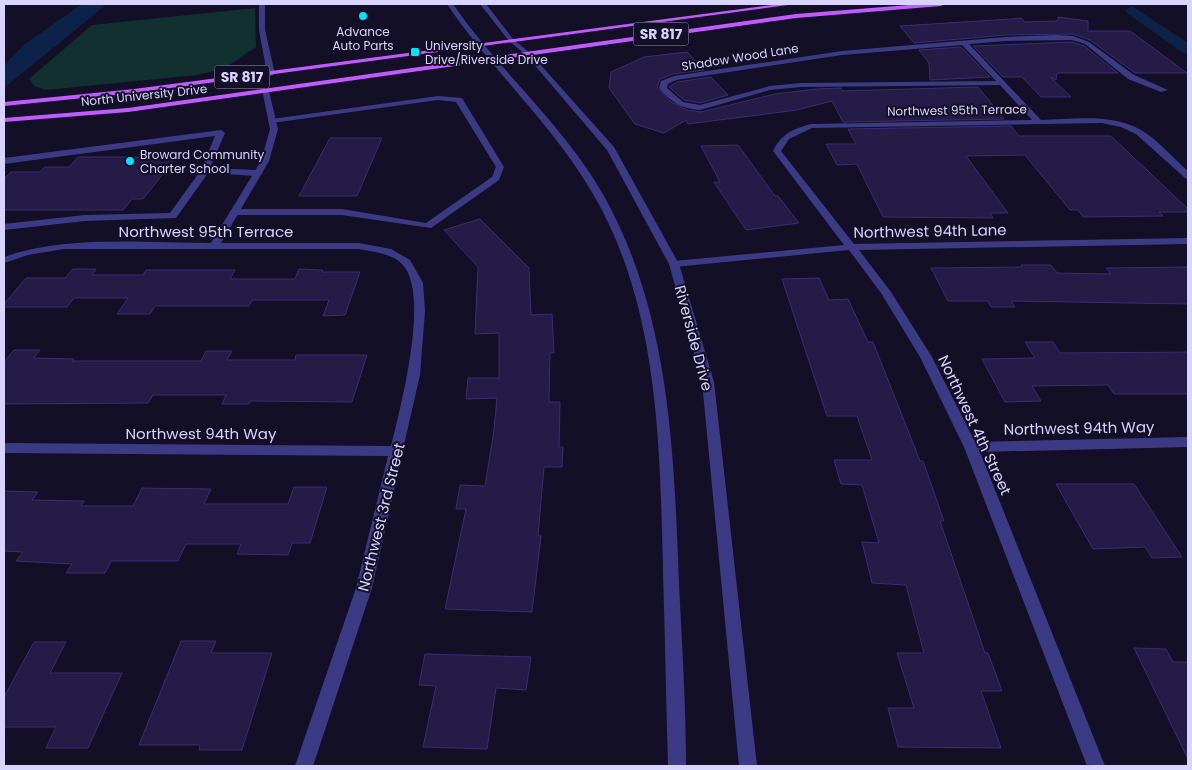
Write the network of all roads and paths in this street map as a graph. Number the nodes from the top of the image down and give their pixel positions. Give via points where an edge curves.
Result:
1 (262, 4) edge
2 (450, 4) edge
3 (483, 4) edge
4 (792, 4) edge
5 (858, 4) edge
6 (941, 4) edge
7 (827, 12) junction
8 (511, 40) junction
9 (964, 43) junction
10 (479, 44) junction
11 (528, 54) junction
12 (492, 58) junction
13 (271, 74) junction
14 (1003, 83) junction
15 (1164, 90) dead end
16 (265, 92) junction
17 (4, 104) edge
18 (4, 120) edge
19 (272, 120) junction
20 (1038, 121) junction
21 (792, 133) joint
22 (4, 160) edge
23 (205, 170) junction
24 (258, 173) junction
25 (1188, 176) edge
26 (234, 212) junction
27 (4, 227) edge
28 (1188, 241) edge
29 (215, 245) junction
30 (853, 247) junction
31 (4, 260) edge
32 (406, 262) joint
33 (674, 264) junction
34 (1188, 442) edge
35 (971, 447) junction
36 (4, 448) edge
37 (398, 451) junction
38 (304, 766) edge
39 (676, 766) edge
40 (748, 766) edge
41 (1096, 766) edge

1 - 13 street via 262,30
2 - 10 street
3 - 8 street, Riverside Drive
4 - 8 main road, North University Drive / SR 817
5 - 7 main road
6 - 7 main road, North University Drive / SR 817
7 - 11 main road, North University Drive / SR 817
8 - 10 main road, North University Drive / SR 817
8 - 11 street, Riverside Drive
9 - 14 street
9 - 14 street, Shadow Wood Lane via 842,53 674,78 664,83 663,88 680,104 695,107 710,106 770,88
9 - 15 street, Shadow Wood Lane via 1073,38 1087,42 1131,77
10 - 12 street
10 - 13 main road, North University Drive / SR 817
11 - 12 main road, North University Drive / SR 817
11 - 33 street, Riverside Drive via 611,149
12 - 16 main road, North University Drive / SR 817
12 - 39 street via 586,174 611,218 632,272 650,340 663,410 670,522
13 - 17 main road, North University Drive / SR 817
14 - 20 street
16 - 18 main road, North University Drive / SR 817 via 128,110
16 - 19 street
19 - 24 street via 274,129
19 - 26 street via 438,98 459,100 500,168 496,178 428,226 342,212
20 - 21 street, Northwest 95th Terrace via 834,124 811,126
20 - 25 street, Northwest 95th Terrace via 1102,121 1123,125 1140,132
21 - 30 street, Northwest 4th Street via 781,142 777,152
22 - 23 street via 221,133
23 - 24 street
23 - 27 street via 173,216 85,218
24 - 26 street
26 - 29 street
28 - 30 street, Northwest 94th Lane
29 - 31 street, Northwest 95th Terrace via 64,246 26,252
29 - 32 street, Northwest 95th Terrace via 358,246 387,251
30 - 33 street, Northwest 94th Lane
30 - 35 street, Northwest 4th Street via 886,292 926,357
32 - 37 street, Northwest 3rd Street via 418,283 419,311 414,375
33 - 40 street, Riverside Drive via 708,382
34 - 35 street, Northwest 94th Way
35 - 41 street, Northwest 4th Street
36 - 37 street, Northwest 94th Way
37 - 38 street, Northwest 3rd Street via 364,588

